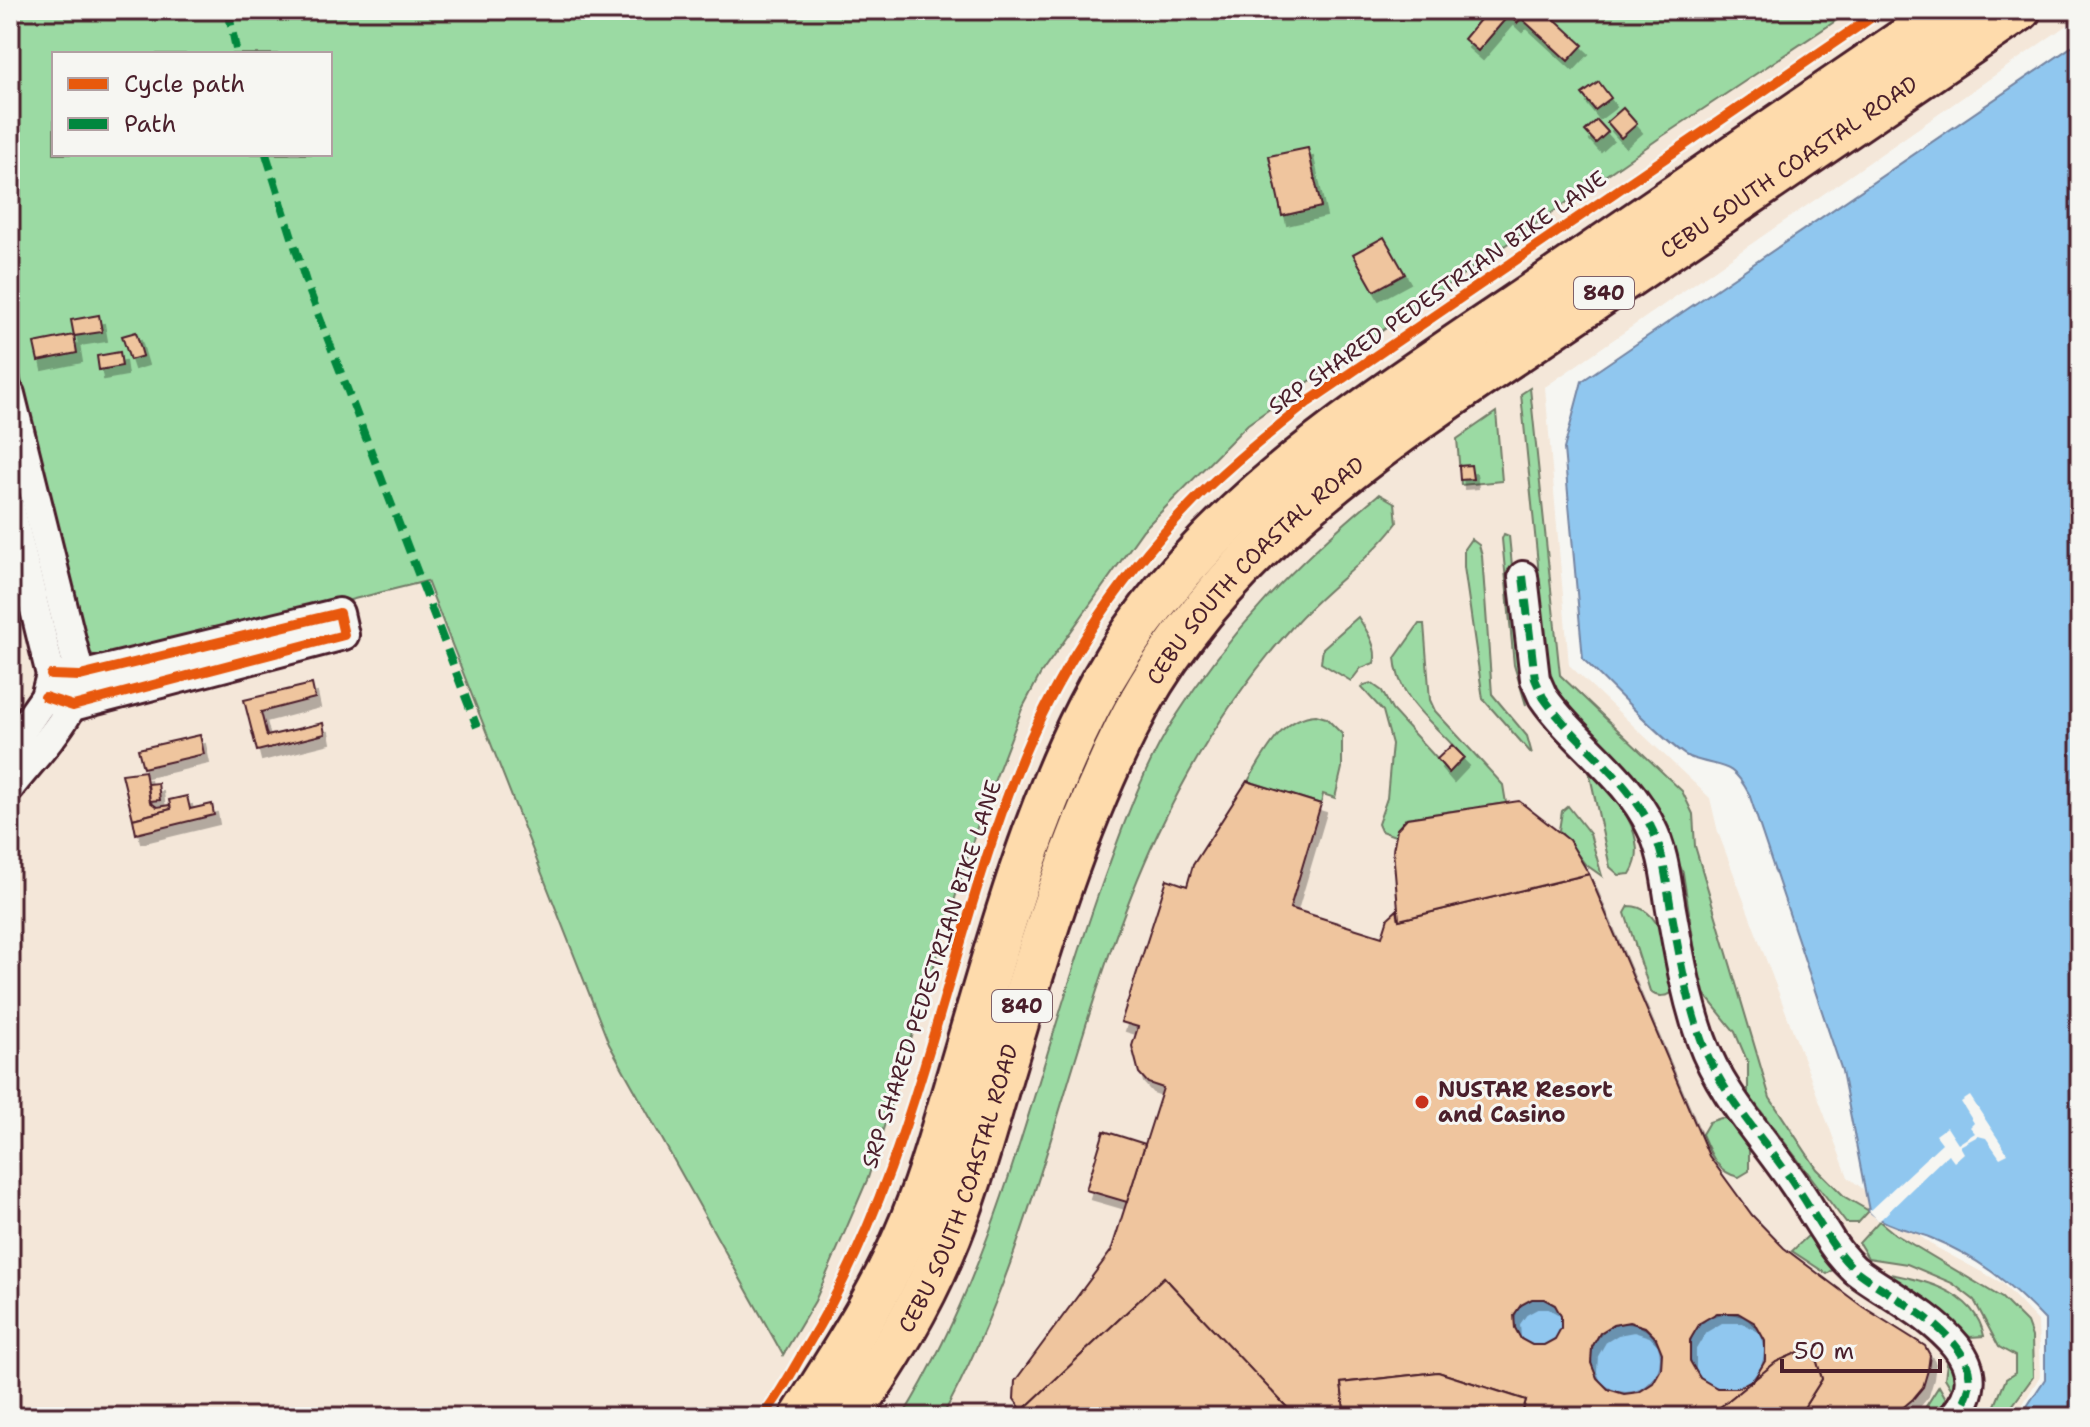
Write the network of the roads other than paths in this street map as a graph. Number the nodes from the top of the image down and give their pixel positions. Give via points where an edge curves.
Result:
1 (1948, 10) edge
2 (2019, 10) edge
3 (10, 394) edge
4 (10, 508) edge
5 (1523, 576) dead end
6 (80, 676) junction
7 (48, 686) junction
8 (73, 706) junction
9 (10, 747) edge
10 (10, 787) edge
11 (802, 1417) edge
12 (848, 1417) edge
13 (1953, 1417) edge

1 - 11 highway, CEBU SOUTH COASTAL ROAD / 840 via 1323,439 1213,533 1178,574 1089,704 1049,790 905,1236
2 - 12 highway, CEBU SOUTH COASTAL ROAD / 840 via 1347,473 1244,564 1211,602 1150,682 1089,808 1056,894 943,1251 890,1357
3 - 6 street
4 - 7 street
5 - 13 street via 1535,679 1543,697 1633,799 1660,847 1687,995 1702,1043 1726,1091 1852,1267 1960,1348 1968,1386
6 - 7 street
6 - 8 street
6 - 8 street via 339,613 344,635
7 - 8 street
7 - 9 street
8 - 10 street

